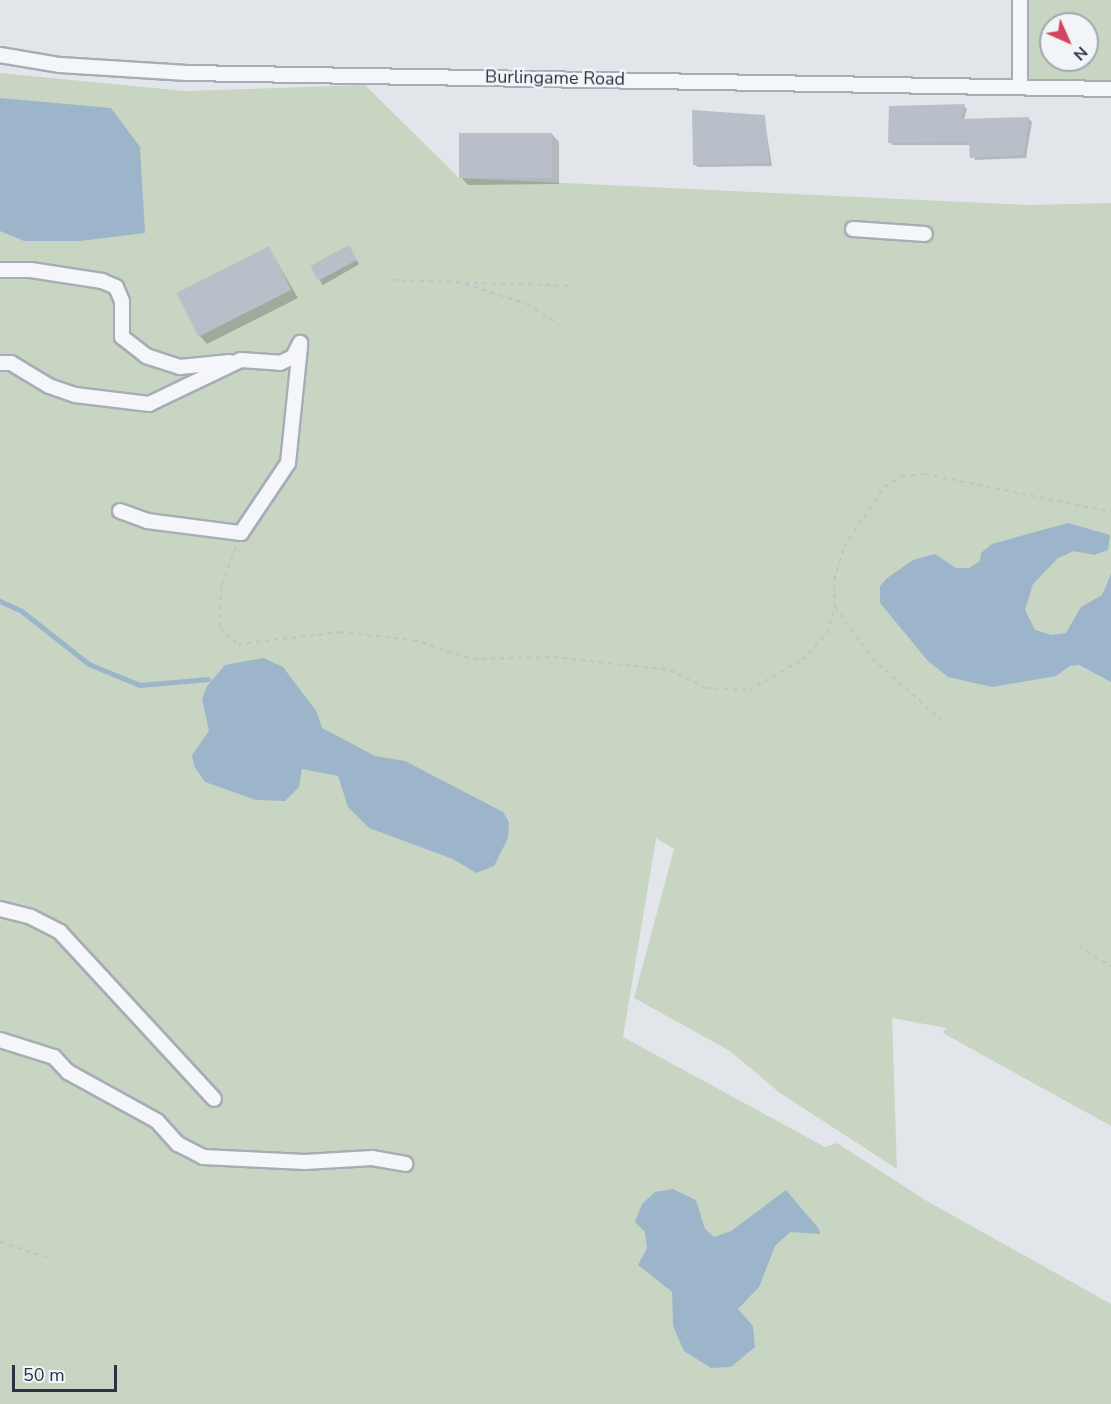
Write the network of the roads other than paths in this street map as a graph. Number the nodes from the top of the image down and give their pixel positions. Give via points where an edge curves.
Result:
1 (1020, 0) edge
2 (0, 55) edge
3 (1020, 87) junction
4 (1111, 89) edge
5 (853, 229) dead end
6 (925, 234) dead end
7 (0, 270) edge
8 (241, 360) junction
9 (0, 363) edge
10 (120, 511) dead end
11 (0, 909) edge
12 (0, 1040) edge
13 (214, 1099) dead end
14 (405, 1164) dead end

1 - 3 street
2 - 3 street, Burlingame Road via 60,65 188,73
3 - 4 street, Burlingame Road
5 - 6 street
7 - 8 street via 31,270 102,281 116,287 122,301 122,337 146,356 180,367
8 - 9 street via 149,404 75,395 49,386 12,363
8 - 10 street via 280,363 293,357 300,343 288,463 241,533 147,521
11 - 13 street via 31,917 60,932
12 - 14 street via 54,1057 68,1072 157,1121 178,1144 203,1157 305,1162 372,1158

